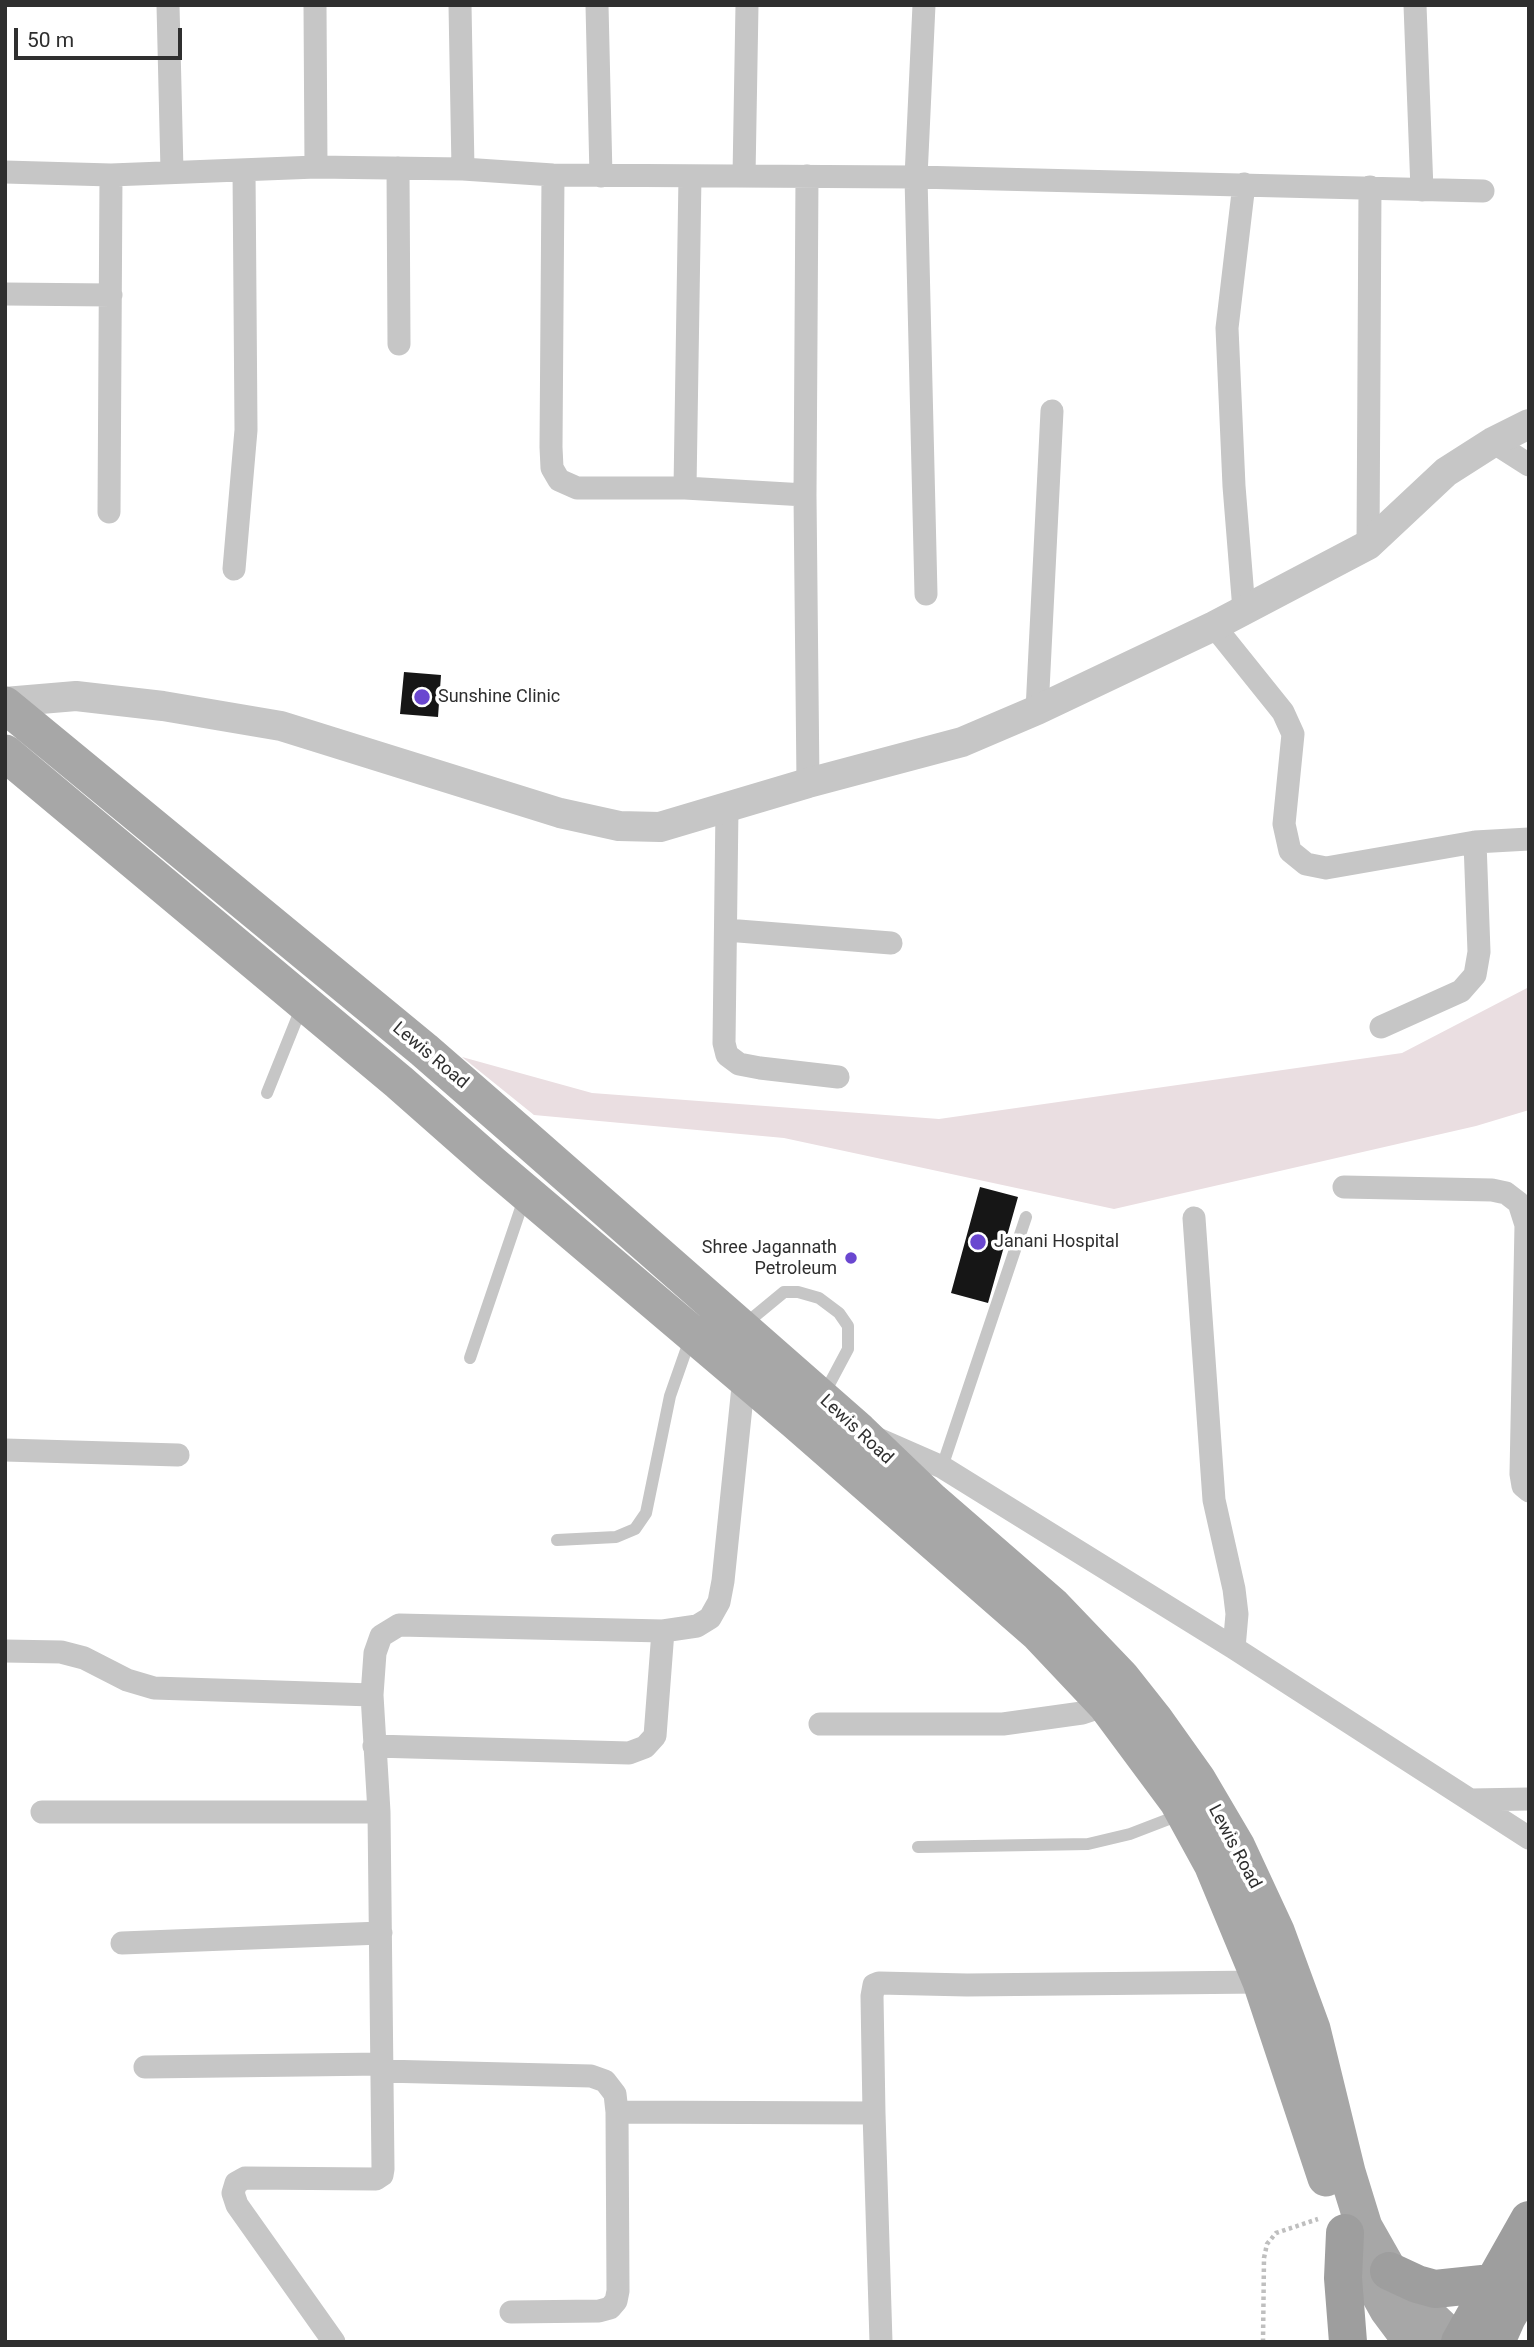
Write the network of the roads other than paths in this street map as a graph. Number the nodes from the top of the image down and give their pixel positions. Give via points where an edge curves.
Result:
1 (168, 5) edge
2 (315, 5) edge
3 (460, 5) edge
4 (597, 5) edge
5 (747, 5) edge
6 (924, 5) edge
7 (1415, 5) edge
8 (316, 167) junction
9 (398, 168) junction
10 (463, 169) junction
11 (244, 170) junction
12 (172, 171) junction
13 (5, 172) edge
14 (111, 175) junction
15 (554, 175) junction
16 (600, 176) junction
17 (690, 176) junction
18 (744, 176) junction
19 (807, 176) junction
20 (916, 177) junction
21 (1244, 184) junction
22 (1370, 187) junction
23 (1422, 190) junction
24 (1483, 191) dead end
25 (5, 294) edge
26 (111, 295) junction
27 (399, 344) dead end
28 (1052, 411) dead end
29 (1529, 425) edge
30 (1493, 442) junction
31 (1529, 465) edge
32 (685, 488) junction
33 (805, 495) junction
34 (109, 513) dead end
35 (1368, 545) junction
36 (234, 569) dead end
37 (926, 594) dead end
38 (1244, 610) junction
39 (1214, 626) junction
40 (5, 704) edge
41 (1037, 710) junction
42 (5, 753) edge
43 (808, 783) junction
44 (120, 800) junction
45 (727, 807) junction
46 (99, 831) junction
47 (1529, 839) edge
48 (1475, 842) junction
49 (726, 930) junction
50 (891, 943) dead end
51 (304, 1003) junction
52 (1381, 1027) dead end
53 (838, 1077) dead end
54 (267, 1093) dead end
55 (1344, 1187) dead end
56 (526, 1193) junction
57 (1026, 1217) dead end
58 (1194, 1217) dead end
59 (721, 1338) junction
60 (470, 1358) dead end
61 (744, 1377) junction
62 (810, 1408) junction
63 (859, 1431) junction
64 (5, 1450) edge
65 (178, 1455) dead end
66 (942, 1467) junction
67 (1529, 1491) edge
68 (557, 1540) dead end
69 (663, 1631) junction
70 (1234, 1648) junction
71 (5, 1651) edge
72 (372, 1695) junction
73 (1106, 1705) junction
74 (820, 1724) dead end
75 (374, 1746) junction
76 (1529, 1799) edge
77 (1471, 1800) junction
78 (42, 1812) dead end
79 (379, 1812) junction
80 (1185, 1813) junction
81 (1529, 1838) edge
82 (918, 1847) dead end
83 (381, 1933) junction
84 (122, 1943) dead end
85 (1261, 1982) junction
86 (145, 2067) dead end
87 (382, 2068) junction
88 (617, 2112) junction
89 (874, 2113) junction
90 (1529, 2220) edge
91 (1341, 2222) junction
92 (1389, 2271) junction
93 (1510, 2282) edge
94 (511, 2312) dead end
95 (334, 2342) edge
96 (881, 2342) edge
97 (1348, 2342) edge
98 (1412, 2342) edge
99 (1458, 2342) edge
100 (1496, 2342) edge

1 - 12 street
2 - 8 street
3 - 10 street
4 - 16 street
5 - 18 street
6 - 20 street
7 - 23 street
8 - 9 street
8 - 11 street
9 - 10 street
9 - 27 street
10 - 15 street
11 - 12 street
11 - 36 street via 246,430
12 - 14 street
13 - 14 street
14 - 26 street
15 - 16 street
15 - 32 street via 552,468 559,481 577,488
16 - 17 street
17 - 18 street
17 - 32 street
18 - 19 street
19 - 20 street
19 - 33 street
20 - 21 street
20 - 37 street
21 - 22 street
21 - 38 street via 1227,328
22 - 23 street
22 - 35 street
23 - 24 street
25 - 26 street
26 - 34 street
28 - 41 street
29 - 30 street
30 - 31 street
30 - 35 street via 1446,472
32 - 33 street
33 - 43 street
35 - 38 street
38 - 39 street
39 - 41 street
39 - 48 street via 1283,712 1293,734 1284,824 1290,851 1306,864 1326,868
40 - 44 main road, Lewis Road
40 - 45 street via 76,696 281,726 560,814 619,826 660,827
41 - 43 street via 962,742
42 - 46 main road, Lewis Road
43 - 45 street
44 - 46 main road
44 - 59 main road, Lewis Road via 524,1137
45 - 49 street
46 - 51 main road, Lewis Road
47 - 48 street
48 - 52 street via 1479,952 1475,975 1461,991
49 - 50 street
49 - 53 street via 727,1055 739,1064
51 - 54 lane
51 - 56 main road, Lewis Road
55 - 67 street via 1492,1190 1519,1203 1526,1225 1521,1474
56 - 59 main road, Lewis Road
56 - 60 lane
57 - 66 lane
58 - 70 street via 1214,1500 1234,1589
59 - 61 main road, Lewis Road
59 - 62 main road, Lewis Road
59 - 62 lane via 784,1292 819,1298 839,1313 848,1326 848,1349
59 - 68 lane via 670,1396 646,1513 635,1529 616,1537
61 - 62 main road, Lewis Road
61 - 69 street via 719,1602 710,1618 697,1626
62 - 63 main road, Lewis Road
62 - 73 main road, Lewis Road
63 - 66 street
63 - 92 main road, Lewis Road via 932,1502 1053,1606 1121,1677 1197,1779 1237,1847 1276,1931 1312,2029 1364,2227
64 - 65 street
66 - 70 street
69 - 72 street via 398,1625 381,1636
69 - 75 street via 655,1736 645,1747 629,1753
70 - 77 street
71 - 72 street via 61,1652 154,1688
72 - 75 street
73 - 74 street via 1082,1713 1003,1724
73 - 80 main road, Lewis Road
75 - 79 street
76 - 77 street
77 - 81 street
78 - 79 street
79 - 83 street
80 - 82 lane via 1088,1844
80 - 85 main road, Lewis Road via 1212,1864
83 - 84 street
83 - 87 street
85 - 89 street via 879,1983 872,1996
85 - 91 main road, Lewis Road
86 - 87 street
87 - 88 street via 591,2076 606,2081 615,2095
87 - 95 street via 382,2175 376,2179 245,2178 236,2183 233,2193
88 - 89 street
88 - 94 street via 616,2301 599,2311
89 - 96 street
90 - 93 highway
91 - 97 highway
91 - 98 main road, Lewis Road via 1388,2309
92 - 93 highway via 1435,2289
92 - 99 main road, Lewis Road via 1409,2297
93 - 99 highway
93 - 100 highway via 1507,2317

